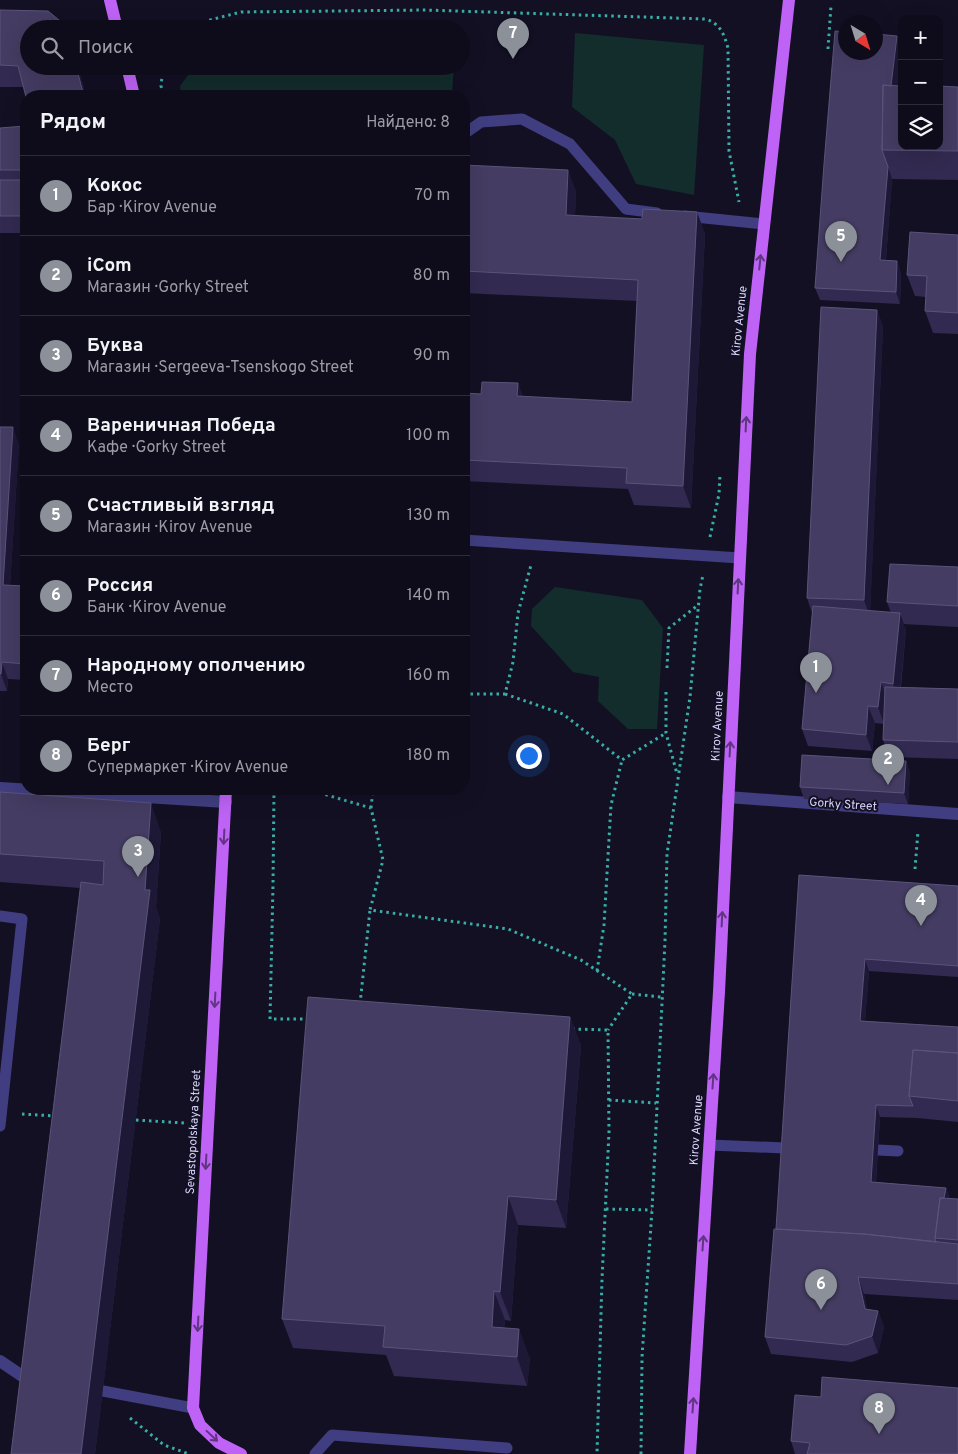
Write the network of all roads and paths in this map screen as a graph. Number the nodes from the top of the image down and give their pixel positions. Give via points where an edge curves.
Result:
1 (110, 0) edge
2 (789, 0) edge
3 (831, 6) dead end
4 (115, 20) edge
5 (828, 49) dead end
6 (129, 75) edge
7 (162, 75) edge
8 (133, 90) edge
9 (162, 90) edge
10 (470, 130) edge
11 (764, 224) junction
12 (470, 540) edge
13 (740, 558) junction
14 (533, 560) dead end
15 (698, 604) dead end
16 (667, 668) dead end
17 (666, 692) dead end
18 (470, 694) edge
19 (505, 694) junction
20 (666, 733) junction
21 (622, 760) junction
22 (678, 777) dead end
23 (0, 788) edge
24 (20, 789) edge
25 (226, 795) edge
26 (274, 795) edge
27 (327, 795) edge
28 (372, 795) edge
29 (728, 797) junction
30 (371, 808) junction
31 (958, 814) edge
32 (370, 910) junction
33 (0, 916) edge
34 (597, 971) junction
35 (632, 994) junction
36 (662, 996) dead end
37 (359, 1011) edge
38 (314, 1019) edge
39 (570, 1029) edge
40 (608, 1030) junction
41 (609, 1100) junction
42 (656, 1103) dead end
43 (1, 1113) junction
44 (57, 1116) edge
45 (136, 1120) dead end
46 (184, 1123) dead end
47 (0, 1126) edge
48 (709, 1145) junction
49 (785, 1148) edge
50 (878, 1150) dead end
51 (898, 1151) dead end
52 (606, 1210) junction
53 (652, 1210) dead end
54 (0, 1361) edge
55 (34, 1384) edge
56 (103, 1391) dead end
57 (193, 1408) junction
58 (125, 1414) dead end
59 (507, 1448) dead end
60 (189, 1454) edge
61 (241, 1454) edge
62 (315, 1454) edge
63 (597, 1454) edge
64 (690, 1454) edge

1 - 4 main road
2 - 11 main road, Kirov Avenue
3 - 5 path
6 - 8 main road
7 - 9 path
10 - 11 lane via 481,122 522,119 570,144 626,210
13 -> 11 main road, Kirov Avenue via 750,354
12 - 13 lane
29 -> 13 main road, Kirov Avenue
14 - 19 path via 518,613
15 - 16 path via 669,628
17 - 20 path
18 - 19 path
19 - 21 path via 563,714
20 - 21 path
20 - 22 path
21 - 34 path via 611,805 604,925
23 - 24 street
25 -> 57 main road, Sevastopolskaya Street
26 - 38 path via 270,1019
27 - 30 path
28 - 30 path
29 - 31 street, Gorky Street
48 -> 29 main road, Kirov Avenue
30 - 32 path via 384,860
32 - 34 path via 508,930 581,960
32 - 37 path
33 - 43 lane via 22,919
34 - 35 path
35 - 36 path
35 - 40 path
39 - 40 path
40 - 41 path
41 - 42 path
41 - 52 path
43 - 44 path
43 - 47 lane
45 - 46 path
48 - 49 lane
64 -> 48 main road, Kirov Avenue
50 - 51 lane
52 - 53 path
52 - 63 path
54 - 55 street
56 - 57 lane
57 -> 61 main road via 200,1424 219,1443
58 - 60 path via 164,1445
59 - 62 lane via 332,1435

